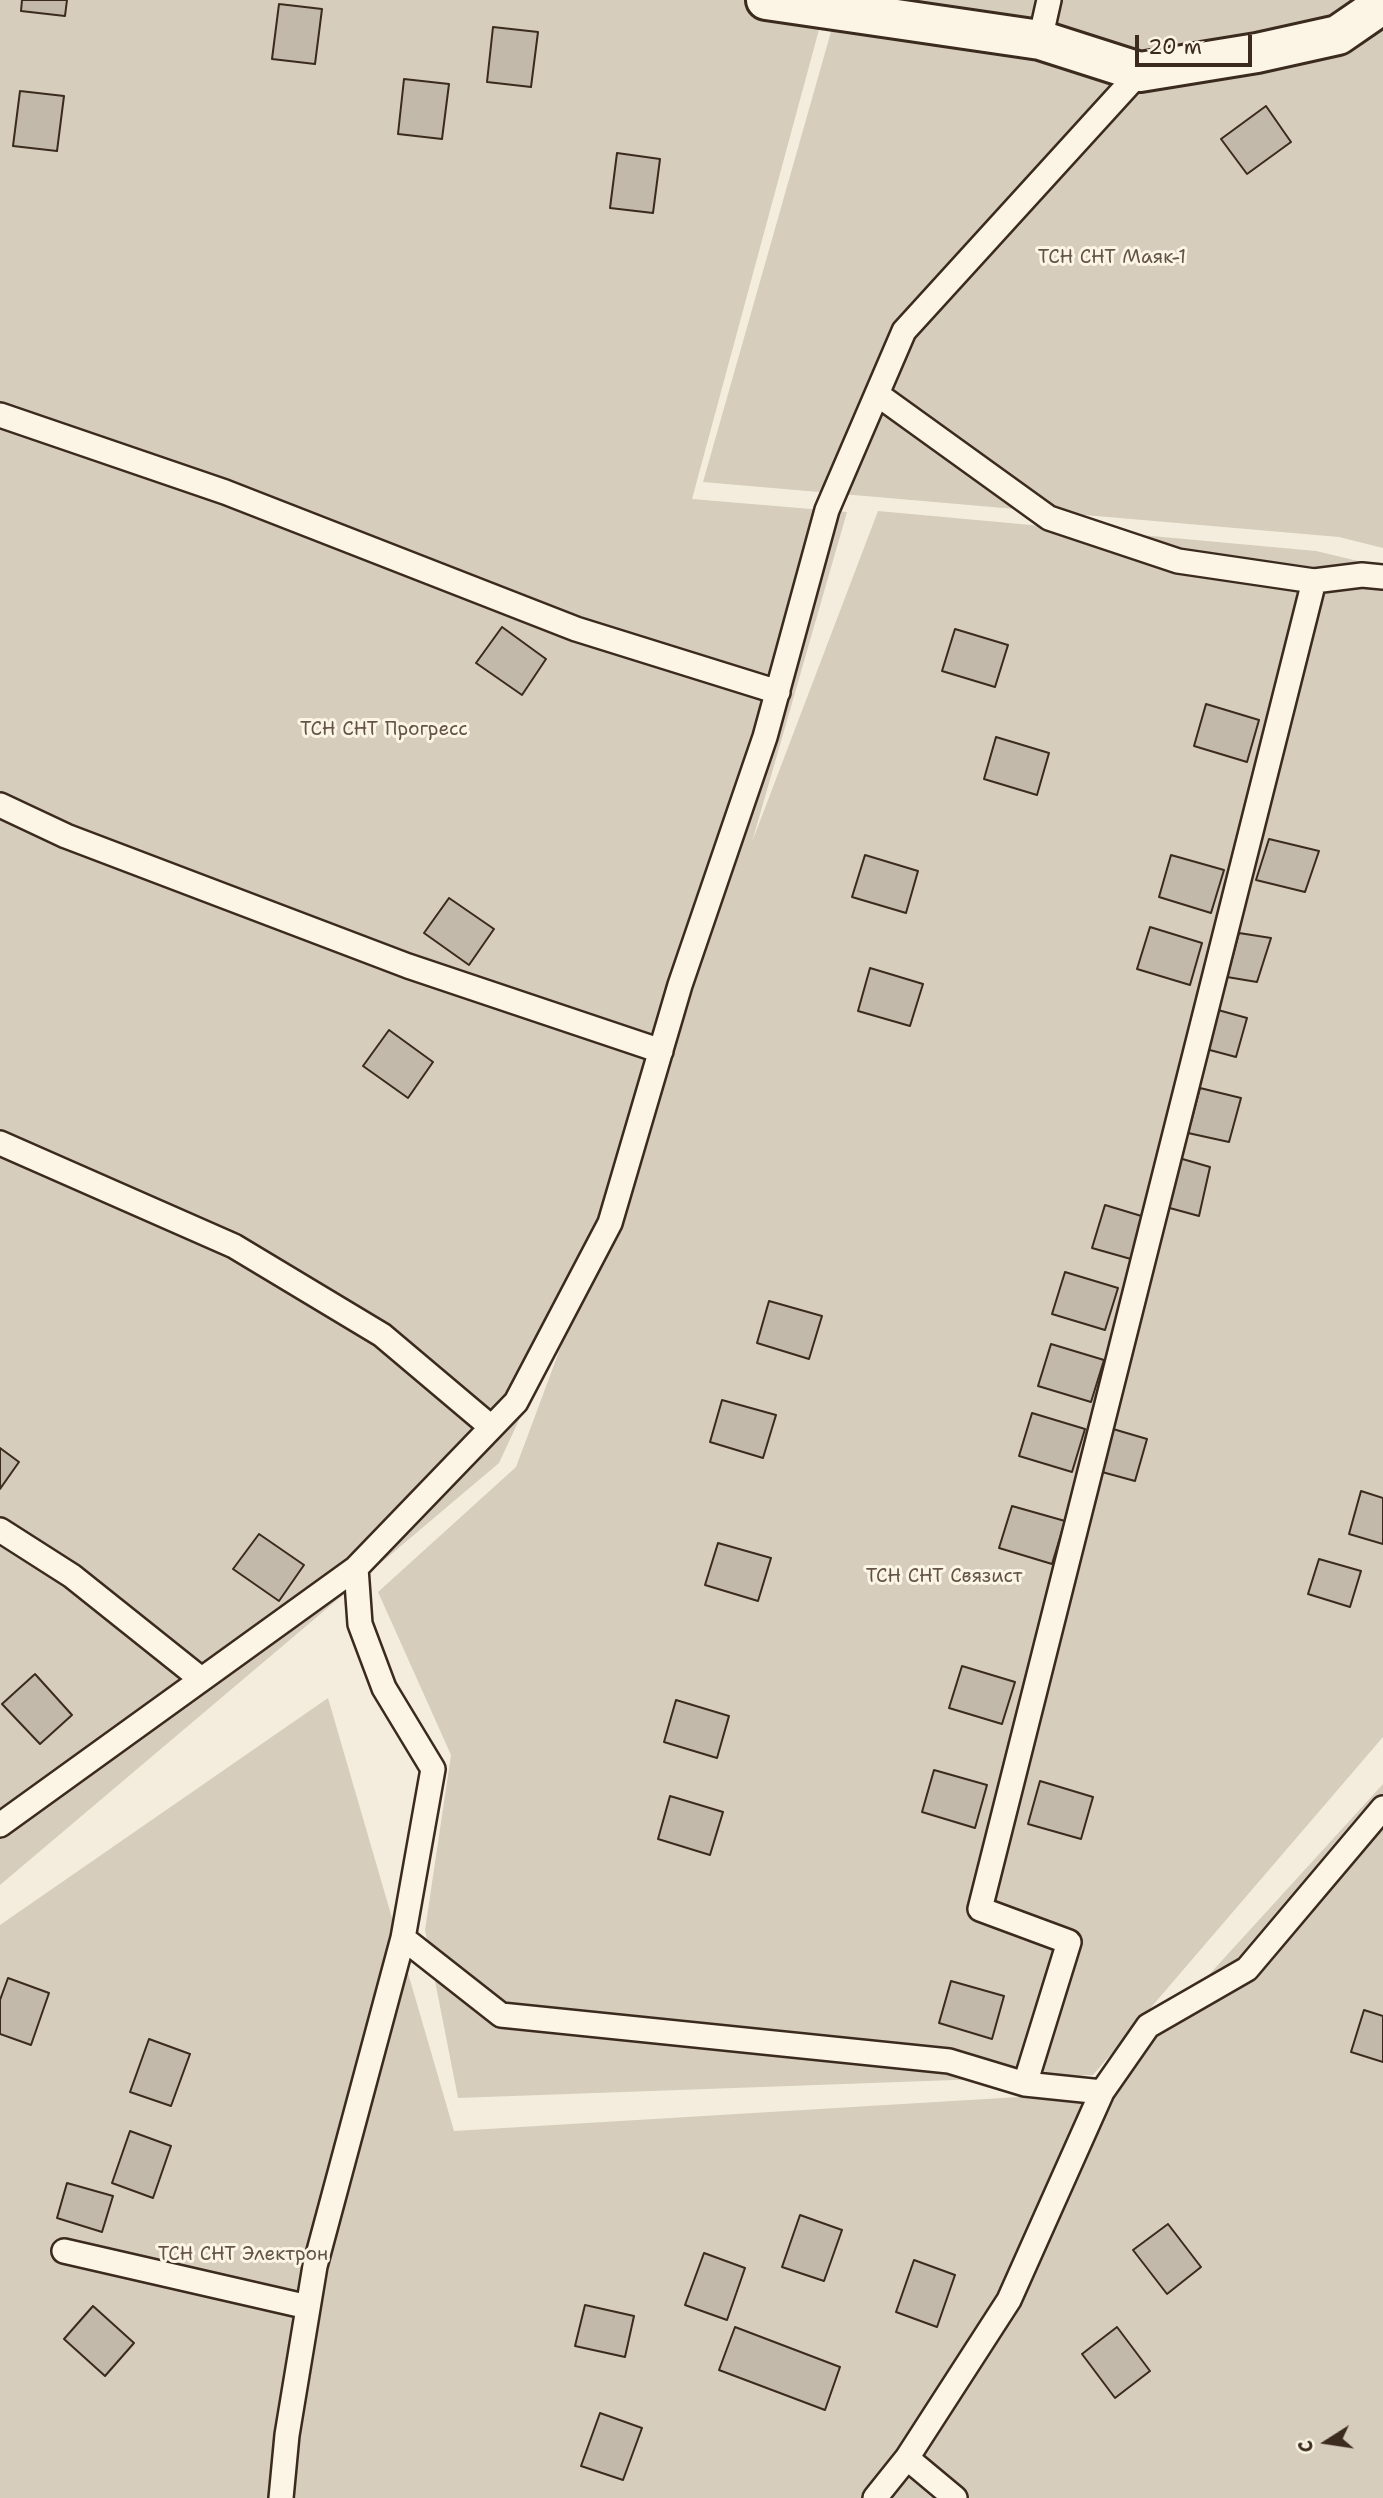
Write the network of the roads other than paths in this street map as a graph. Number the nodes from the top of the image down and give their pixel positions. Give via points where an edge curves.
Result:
1 (766, 0) edge
2 (1049, 0) edge
3 (1383, 4) edge
4 (1040, 40) junction
5 (1140, 72) junction
6 (877, 394) junction
7 (0, 415) edge
8 (1383, 577) edge
9 (1314, 581) junction
10 (778, 692) junction
11 (0, 805) edge
12 (661, 1051) junction
13 (0, 1143) edge
14 (491, 1427) junction
15 (0, 1530) edge
16 (356, 1568) junction
17 (201, 1679) junction
18 (1383, 1808) edge
19 (0, 1825) edge
20 (403, 1938) junction
21 (1024, 2084) junction
22 (1102, 2092) junction
23 (64, 2251) dead end
24 (308, 2307) junction
25 (907, 2458) junction
26 (282, 2498) edge
27 (875, 2498) edge
28 (955, 2498) edge

1 - 4 street
2 - 4 lane
3 - 5 street via 1338,35
4 - 5 street
5 - 6 lane via 904,331
6 - 9 lane via 1049,518 1178,561
6 - 10 lane via 827,510
7 - 10 lane via 225,492 576,629
8 - 9 lane
9 - 21 lane via 980,1909 1069,1942
10 - 12 lane
11 - 12 lane via 66,836 395,961
12 - 14 lane via 610,1223 516,1402
13 - 14 lane via 234,1246 382,1335
14 - 16 lane
15 - 17 lane via 72,1576
16 - 17 lane
16 - 20 lane via 360,1624 384,1688 433,1769
17 - 19 lane
18 - 22 lane via 1247,1969 1148,2026
20 - 21 lane via 501,2015 949,2061
20 - 24 lane
21 - 22 lane
22 - 25 lane via 1009,2300
23 - 24 lane
24 - 26 lane via 287,2435
25 - 27 lane
25 - 28 lane

